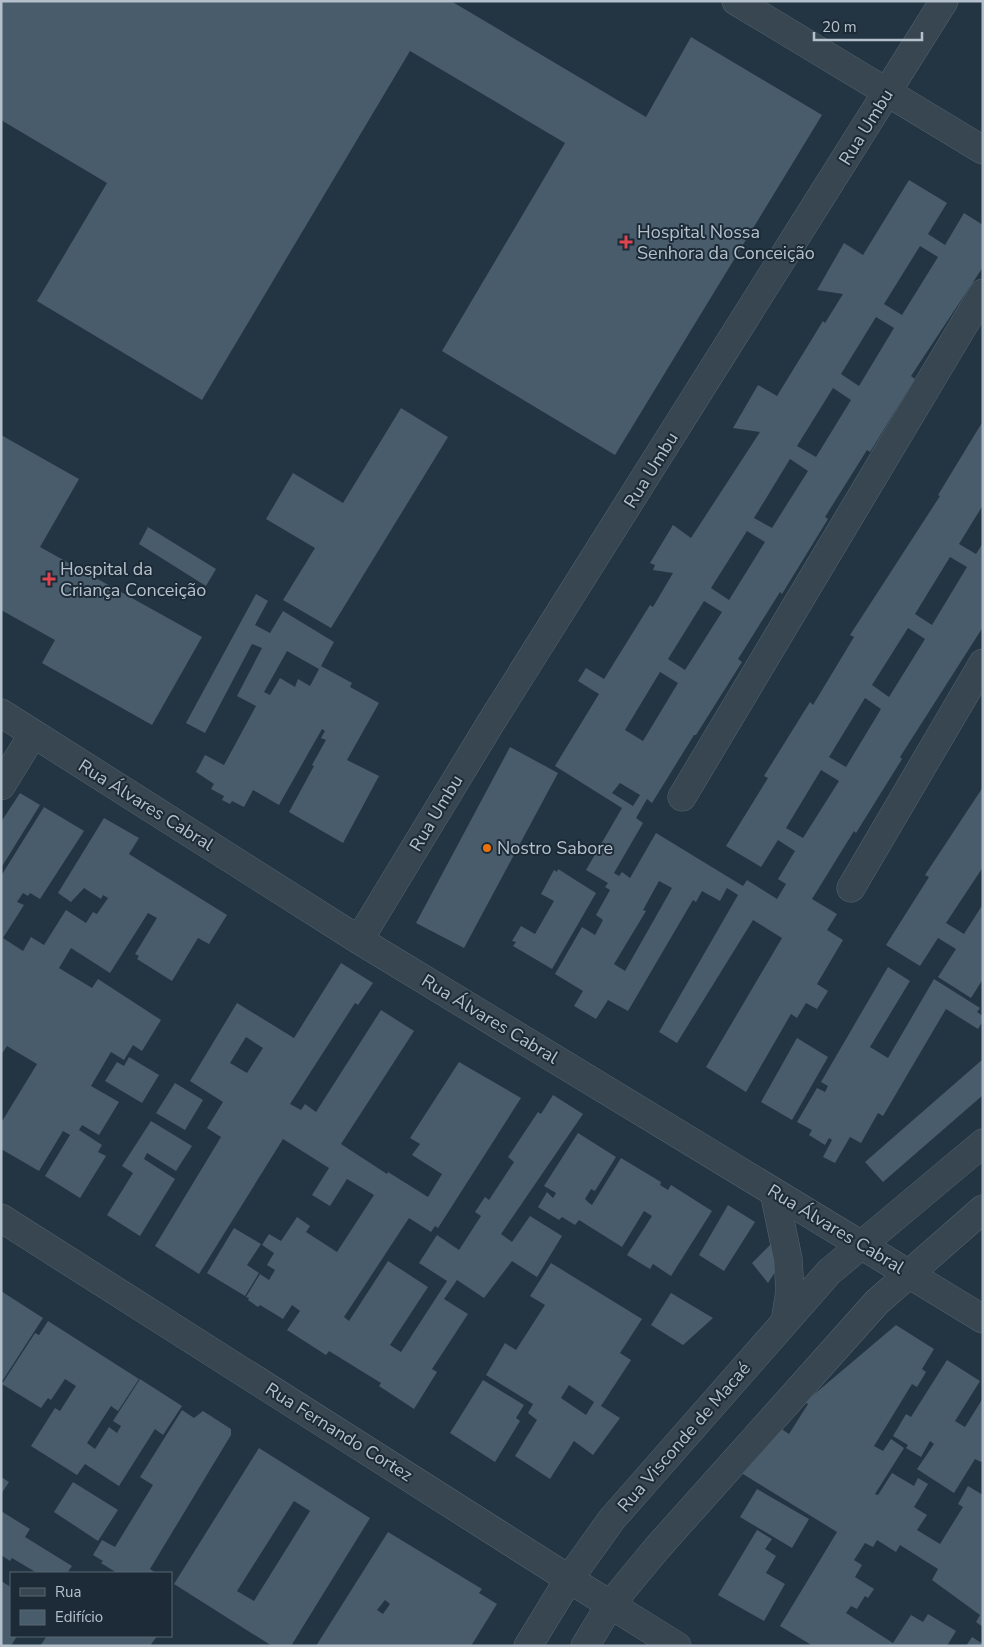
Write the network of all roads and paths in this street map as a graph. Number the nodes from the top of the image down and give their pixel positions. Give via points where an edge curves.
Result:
1 (736, 1) edge
2 (944, 1) edge
3 (888, 93) junction
4 (983, 150) edge
5 (983, 293) edge
6 (983, 663) edge
7 (1, 713) edge
8 (33, 734) junction
9 (1, 786) edge
10 (682, 798) dead end
11 (851, 888) dead end
12 (359, 940) junction
13 (983, 1143) edge
14 (774, 1192) junction
15 (983, 1209) edge
16 (1, 1218) edge
17 (863, 1246) junction
18 (910, 1274) junction
19 (983, 1319) edge
20 (785, 1322) junction
21 (569, 1579) junction
22 (610, 1605) junction
23 (528, 1646) edge
24 (585, 1646) edge
25 (677, 1646) edge

1 - 3 street
2 - 3 street, Rua Umbu
3 - 4 street
3 - 12 street, Rua Umbu via 490,724
5 - 10 street
6 - 11 street
7 - 8 street, Rua Álvares Cabral
8 - 9 street
8 - 12 street, Rua Álvares Cabral
12 - 14 street, Rua Álvares Cabral
13 - 17 street, Rua Visconde de Macaé
14 - 17 street, Rua Álvares Cabral
14 - 20 street via 788,1259 790,1291
15 - 18 street
16 - 21 street, Rua Fernando Cortez
17 - 18 street, Rua Álvares Cabral
17 - 20 street, Rua Visconde de Macaé via 830,1272
18 - 19 street, Rua Álvares Cabral
18 - 22 street via 877,1302 804,1382 658,1546
20 - 21 street, Rua Visconde de Macaé via 612,1519
21 - 22 street, Rua Fernando Cortez
21 - 23 street, Rua Visconde de Macaé
22 - 24 street
22 - 25 street, Rua Fernando Cortez

